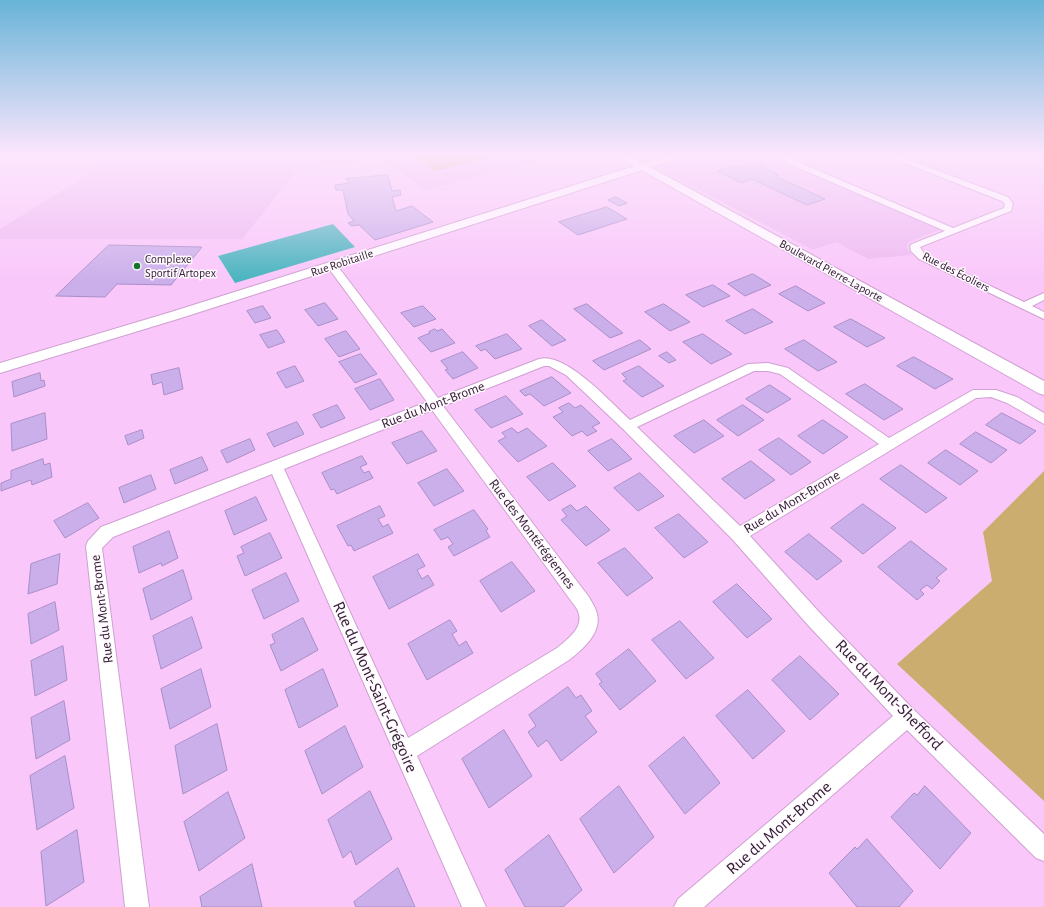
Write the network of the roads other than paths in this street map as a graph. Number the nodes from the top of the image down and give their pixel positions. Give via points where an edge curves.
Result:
1 (550, 196) edge
2 (695, 196) edge
3 (872, 196) edge
4 (998, 196) edge
5 (953, 231) junction
6 (332, 266) junction
7 (1044, 296) edge
8 (1024, 306) junction
9 (1044, 316) edge
10 (0, 368) edge
11 (1044, 389) edge
12 (435, 404) junction
13 (1044, 419) edge
14 (628, 426) junction
15 (888, 444) junction
16 (276, 467) junction
17 (740, 535) junction
18 (907, 717) junction
19 (404, 752) junction
20 (1044, 850) edge
21 (137, 907) edge
22 (474, 907) edge
23 (686, 907) edge

1 - 6 street, Rue Robitaille
2 - 11 main road, Boulevard Pierre-Laporte
3 - 5 street
4 - 5 street, Rue des Écoliers via 1009,204 1008,209
5 - 8 street, Rue des Écoliers via 914,246 916,251 922,257
6 - 10 street, Rue Robitaille
6 - 12 street, Rue des Montérégiennes
7 - 8 street
8 - 9 street, Rue des Écoliers
12 - 14 street, Rue du Mont-Brome via 534,365 551,362 570,372
12 - 16 street, Rue du Mont-Brome
12 - 19 street, Rue des Montérégiennes via 583,603 590,616 578,642 563,654
13 - 15 street, Rue du Mont-Brome via 1012,400 992,393 973,394
14 - 15 street via 752,367 768,367 784,371
14 - 17 street, Rue du Mont-Brome
15 - 17 street, Rue du Mont-Brome
16 - 19 street, Rue du Mont-Saint-Grégoire
16 - 21 street, Rue du Mont-Brome via 107,532 94,546
17 - 18 street, Rue du Mont-Shefford via 813,618
18 - 20 street, Rue du Mont-Shefford
18 - 23 street, Rue du Mont-Brome
19 - 22 street, Rue du Mont-Saint-Grégoire

